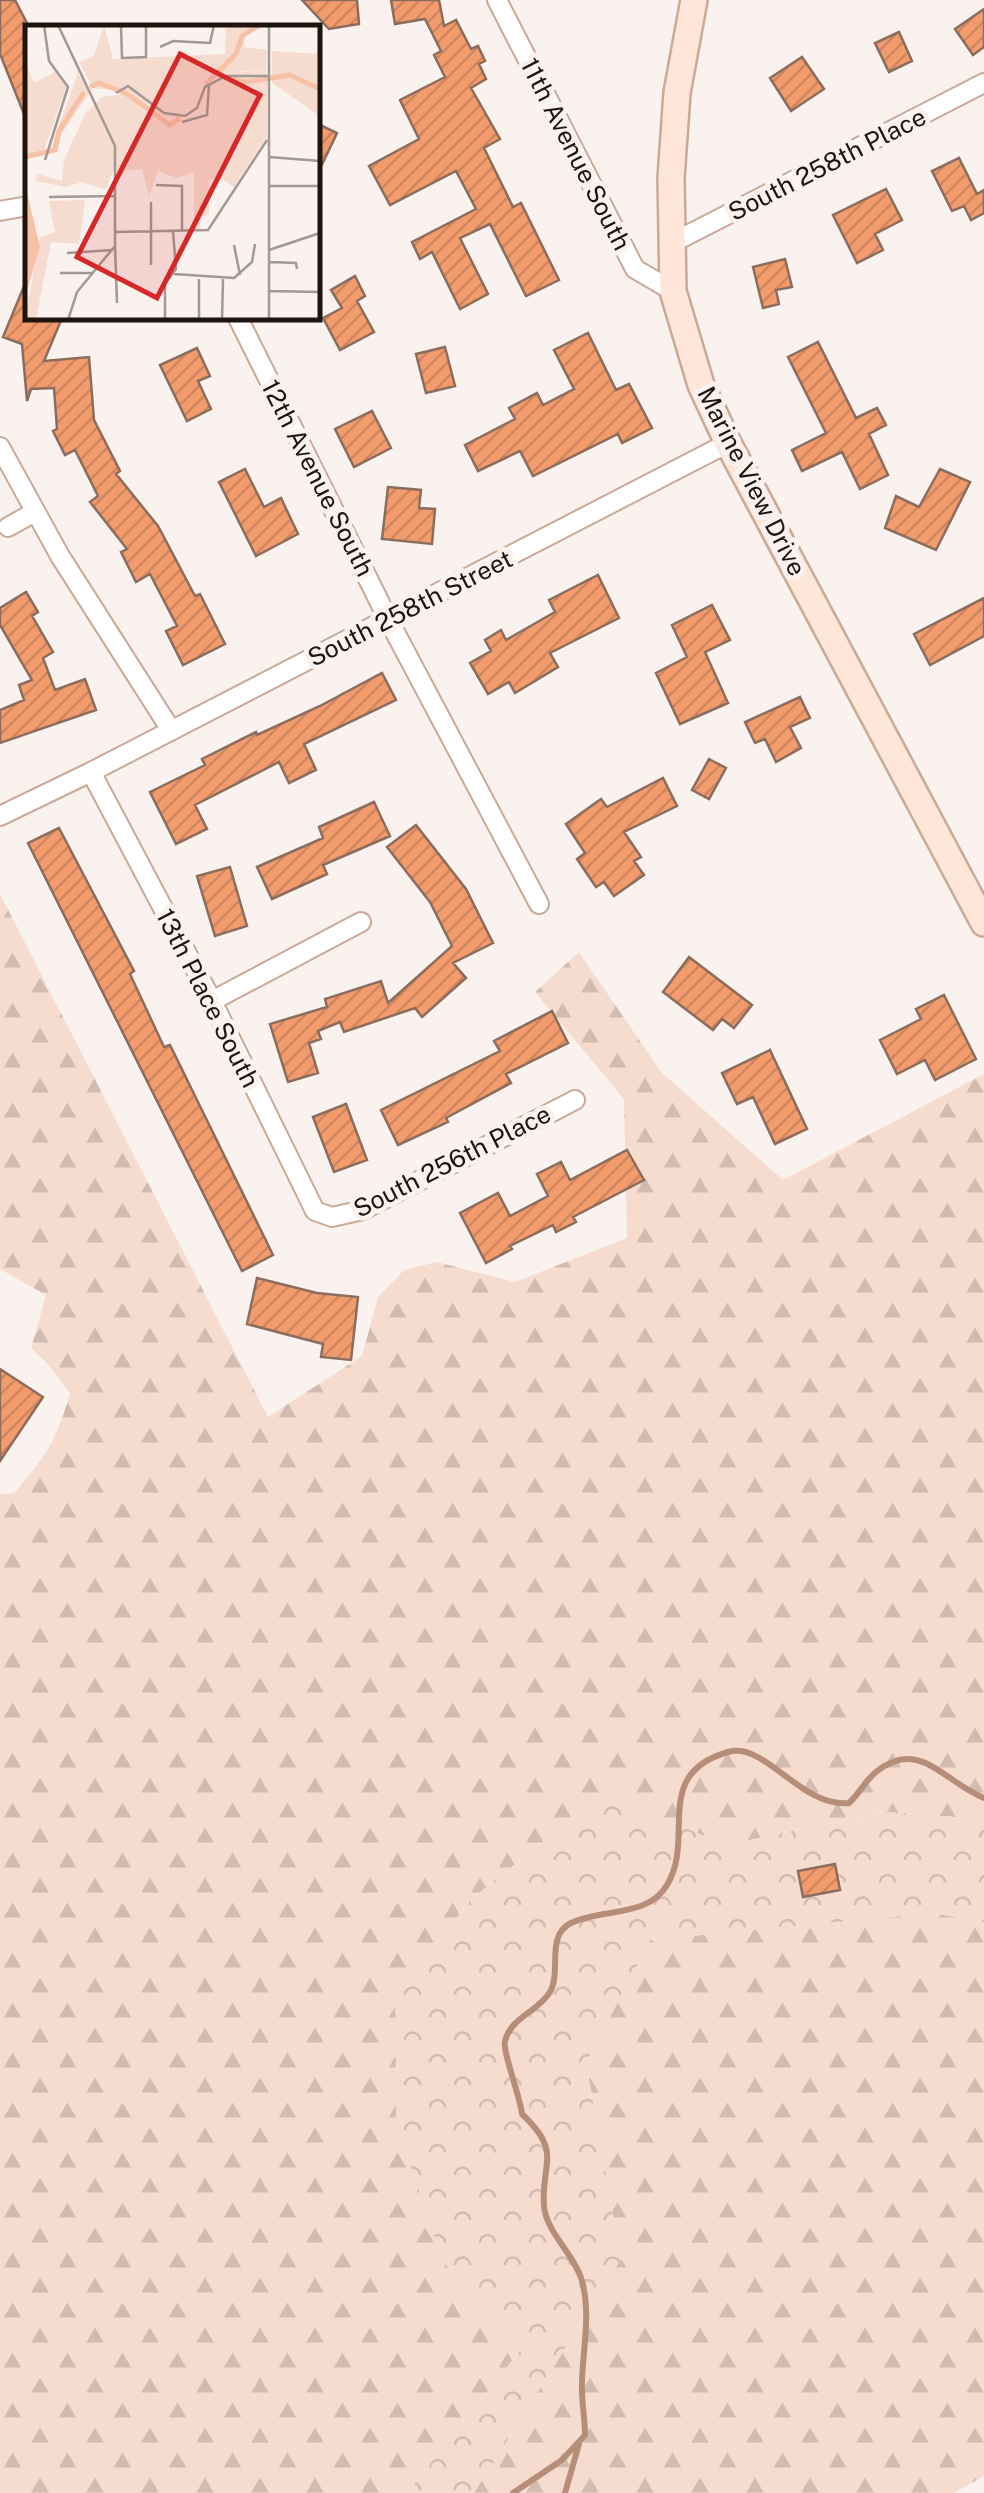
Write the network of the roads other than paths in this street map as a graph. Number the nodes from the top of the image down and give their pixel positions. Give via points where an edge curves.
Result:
1 (497, 0) edge
2 (694, 0) edge
3 (984, 83) edge
4 (25, 207) edge
5 (0, 211) edge
6 (670, 244) junction
7 (673, 291) junction
8 (239, 320) edge
9 (728, 442) junction
10 (0, 447) edge
11 (35, 512) junction
12 (8, 526) dead end
13 (388, 620) junction
14 (172, 730) junction
15 (91, 772) junction
16 (0, 816) edge
17 (539, 904) dead end
18 (361, 922) dead end
19 (984, 923) edge
20 (212, 1001) junction
21 (574, 1100) dead end
22 (328, 1217) joint

1 - 7 street, 11th Avenue South via 636,269
2 - 6 main road, Marine View Drive via 677,93
3 - 6 street, South 258th Place
4 - 5 street
6 - 7 main road, Marine View Drive
7 - 9 main road, Marine View Drive via 701,385
8 - 13 street, 12th Avenue South
9 - 13 street, South 258th Street
9 - 19 main road, Marine View Drive
10 - 11 street
11 - 12 street
11 - 14 street
13 - 14 street, South 258th Street
13 - 17 street, 12th Avenue South
14 - 15 street, South 258th Street
15 - 16 street, South 258th Street
15 - 20 street, 13th Place South
18 - 20 street
20 - 22 street, 13th Place South via 310,1205
21 - 22 street, South 256th Place via 363,1210

